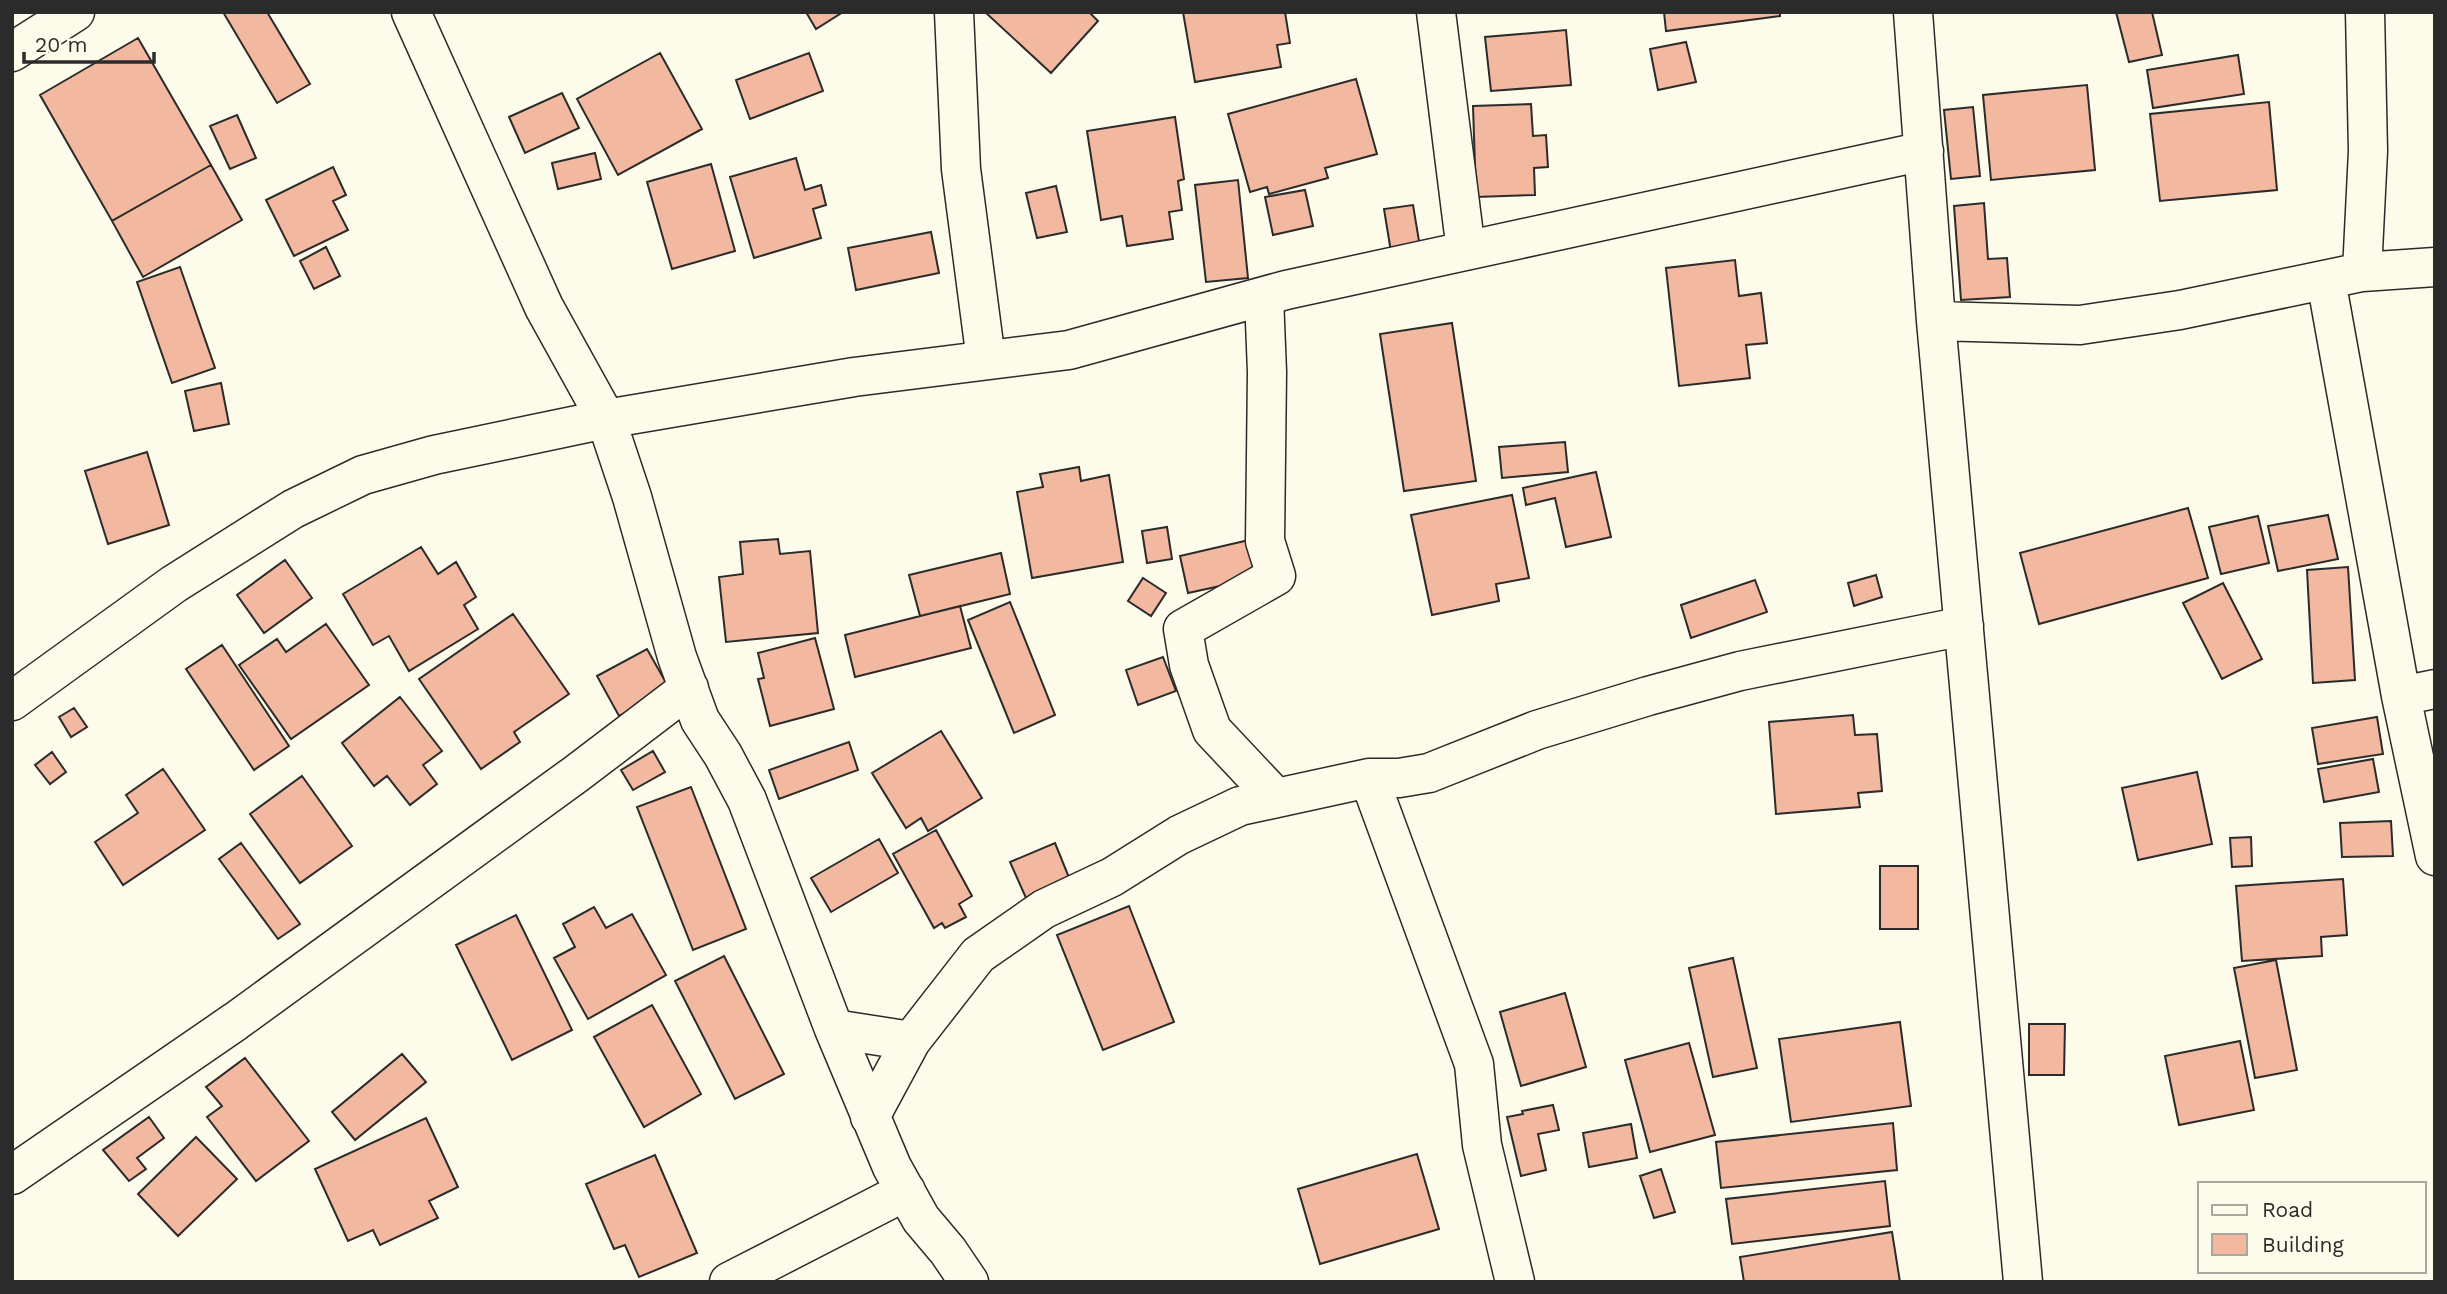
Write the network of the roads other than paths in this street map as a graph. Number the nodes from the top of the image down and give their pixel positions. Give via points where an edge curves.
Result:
1 (75, 12) edge
2 (411, 12) edge
3 (954, 12) edge
4 (1436, 12) edge
5 (1913, 12) edge
6 (2365, 12) edge
7 (12, 52) edge
8 (1924, 151) junction
9 (1466, 251) junction
10 (2435, 267) edge
11 (2344, 276) junction
12 (1264, 297) junction
13 (1936, 321) junction
14 (986, 360) junction
15 (606, 419) junction
16 (1964, 626) junction
17 (689, 688) junction
18 (2418, 693) edge
19 (12, 701) edge
20 (1369, 778) junction
21 (1275, 797) junction
22 (2435, 856) edge
23 (834, 1029) junction
24 (911, 1041) junction
25 (870, 1117) junction
26 (12, 1175) edge
27 (906, 1191) junction
28 (729, 1282) edge
29 (969, 1282) edge
30 (1515, 1282) edge
31 (2023, 1282) edge

1 - 7 street
2 - 15 street via 544,307
3 - 14 street via 961,169
4 - 9 street
5 - 8 street
6 - 11 street via 2368,151
8 - 9 street
8 - 13 street
9 - 12 street
10 - 11 street
11 - 13 street via 2180,310 2080,325
11 - 18 street
12 - 14 street via 1069,350
12 - 21 street via 1265,541 1276,576 1183,629 1189,665 1212,730
13 - 16 street
14 - 15 street
15 - 17 street
15 - 19 street via 434,455 363,475 293,509 174,584
16 - 20 street via 1740,671 1536,730 1429,773
16 - 31 street
17 - 23 street via 699,720 747,800
17 - 26 street via 257,1005
18 - 22 street
20 - 21 street
20 - 30 street via 1474,1064 1482,1145
21 - 24 street via 1240,806 1179,835 1112,877 1044,909 978,956
23 - 24 street
23 - 25 street
24 - 25 street
25 - 27 street
27 - 28 street
27 - 29 street via 921,1219

